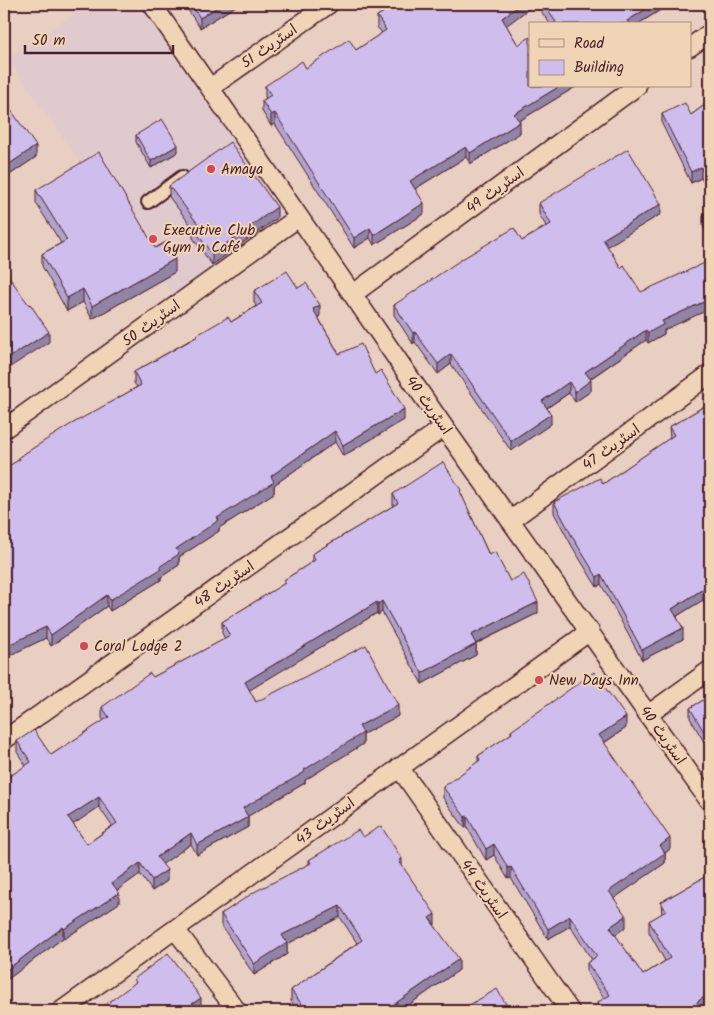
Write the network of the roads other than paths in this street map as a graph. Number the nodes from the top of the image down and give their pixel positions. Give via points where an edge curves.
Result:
1 (152, 4) edge
2 (329, 4) edge
3 (710, 33) edge
4 (692, 46) edge
5 (210, 88) junction
6 (634, 88) edge
7 (194, 168) edge
8 (148, 202) dead end
9 (299, 217) junction
10 (353, 294) junction
11 (710, 374) edge
12 (444, 427) junction
13 (4, 429) edge
14 (511, 520) junction
15 (590, 631) junction
16 (710, 670) edge
17 (648, 714) junction
18 (4, 740) edge
19 (399, 767) junction
20 (710, 802) edge
21 (175, 929) junction
22 (62, 1011) edge
23 (237, 1011) edge
24 (570, 1011) edge

1 - 5 street, اسٹریٹ 40
2 - 5 street, اسٹریٹ 51
3 - 4 street
5 - 9 street, اسٹریٹ 40 via 237,137
6 - 10 street, اسٹریٹ 49
7 - 8 street
9 - 10 street, اسٹریٹ 40
9 - 13 street, اسٹریٹ 50
10 - 12 street, اسٹریٹ 40
11 - 14 street, اسٹریٹ 47
12 - 14 street, اسٹریٹ 40
12 - 18 street, اسٹریٹ 48
14 - 15 street, اسٹریٹ 40
15 - 17 street, اسٹریٹ 40
15 - 19 street, اسٹریٹ 43
16 - 17 street
17 - 20 street, اسٹریٹ 40
19 - 21 street, اسٹریٹ 43
19 - 24 street, اسٹریٹ 44
21 - 22 street, اسٹریٹ 43
21 - 23 street

